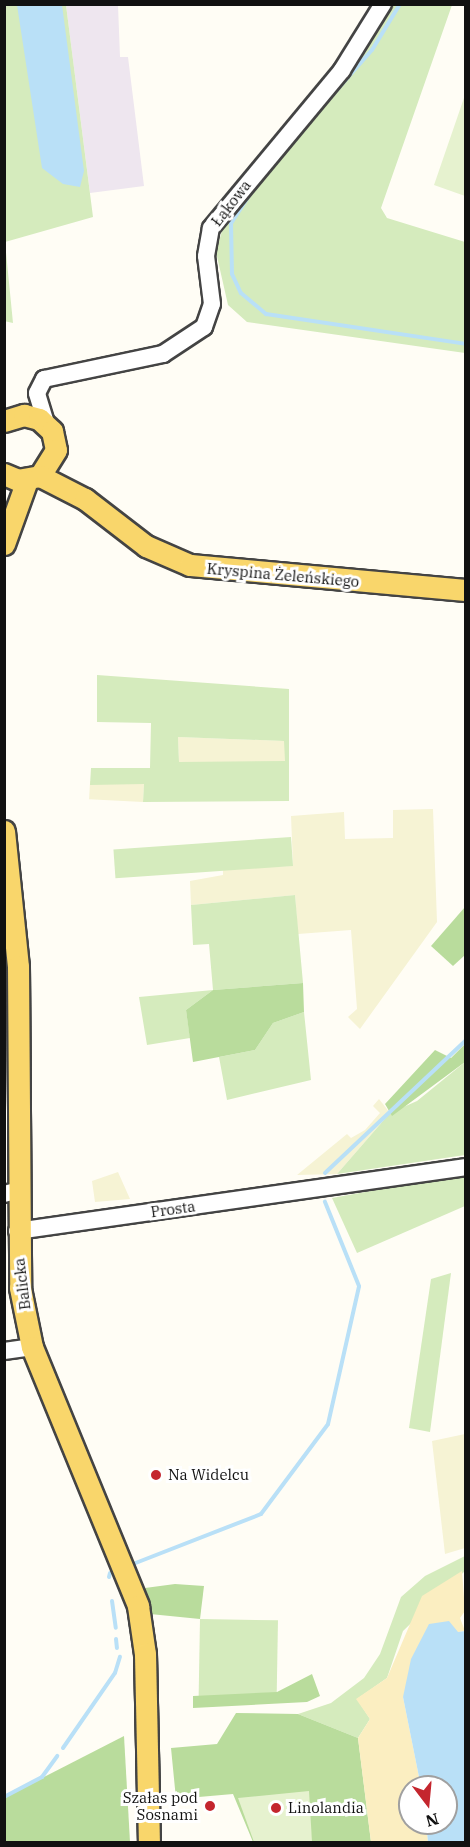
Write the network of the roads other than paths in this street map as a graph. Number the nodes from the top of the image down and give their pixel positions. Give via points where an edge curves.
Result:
1 (382, 4) edge
2 (37, 393) junction
3 (10, 418) edge
4 (46, 423) junction
5 (40, 472) junction
6 (4, 474) edge
7 (4, 483) edge
8 (4, 506) edge
9 (4, 544) edge
10 (465, 590) edge
11 (4, 831) edge
12 (11, 962) edge
13 (11, 1160) edge
14 (465, 1167) edge
15 (10, 1192) edge
16 (17, 1231) junction
17 (32, 1347) junction
18 (4, 1351) edge
19 (149, 1842) edge

1 - 2 street, Łąkowa via 342,70 211,228 206,256 212,304 204,327 163,354 44,379
2 - 3 street, Łąkowa
2 - 4 street
3 - 4 main road
4 - 5 main road via 56,440
5 - 6 main road, Kryspina Żeleńskiego
5 - 9 main road
5 - 10 main road, Kryspina Żeleńskiego via 146,546 190,565
7 - 8 main road
11 - 12 main road, Balicka
12 - 13 main road, Balicka
13 - 15 main road, Balicka
14 - 16 street, Prosta
15 - 16 main road, Balicka
16 - 17 main road, Balicka via 20,1288
17 - 18 street
17 - 19 main road, Balicka via 128,1575 145,1654

